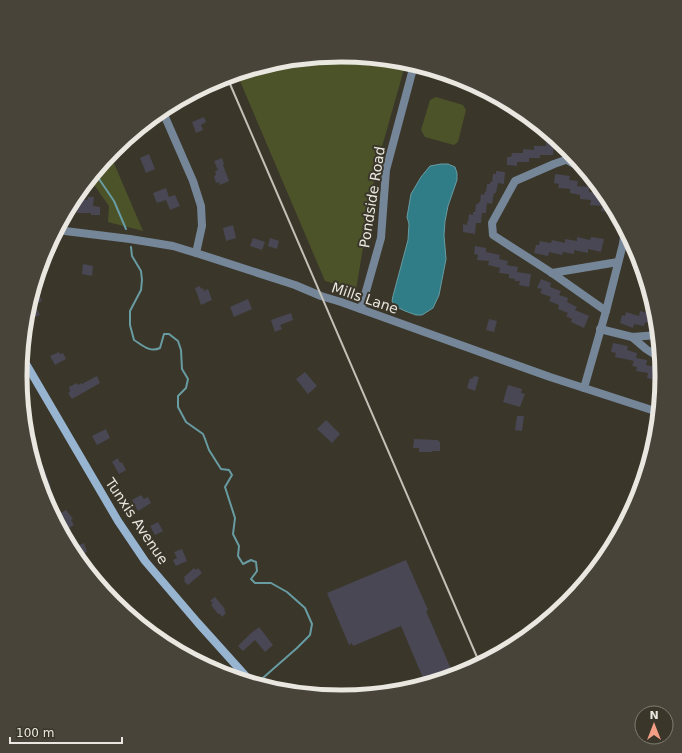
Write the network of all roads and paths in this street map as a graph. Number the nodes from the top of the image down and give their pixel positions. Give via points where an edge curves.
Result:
1 (412, 71) edge
2 (165, 117) edge
3 (568, 160) edge
4 (63, 231) edge
5 (624, 239) edge
6 (623, 244) junction
7 (626, 245) edge
8 (196, 253) junction
9 (618, 262) junction
10 (552, 273) junction
11 (361, 309) junction
12 (606, 311) junction
13 (600, 329) junction
14 (652, 335) edge
15 (632, 337) junction
16 (654, 354) edge
17 (27, 366) edge
18 (584, 388) junction
19 (653, 410) edge
20 (245, 676) edge

1 - 11 street, Pondside Road via 386,170 381,238
2 - 8 street via 201,206 202,226
3 - 10 street via 515,181 492,223 493,235
4 - 8 street, Mills Lane via 173,246
5 - 6 street
6 - 7 street
6 - 9 street
8 - 11 street, Mills Lane
9 - 10 street
9 - 12 street
10 - 12 street
11 - 18 street, Mills Lane
12 - 13 street
13 - 15 street
13 - 18 street
14 - 15 street
15 - 16 street
17 - 20 main road, Tunxis Avenue via 118,521 145,561
18 - 19 street, Mills Lane

